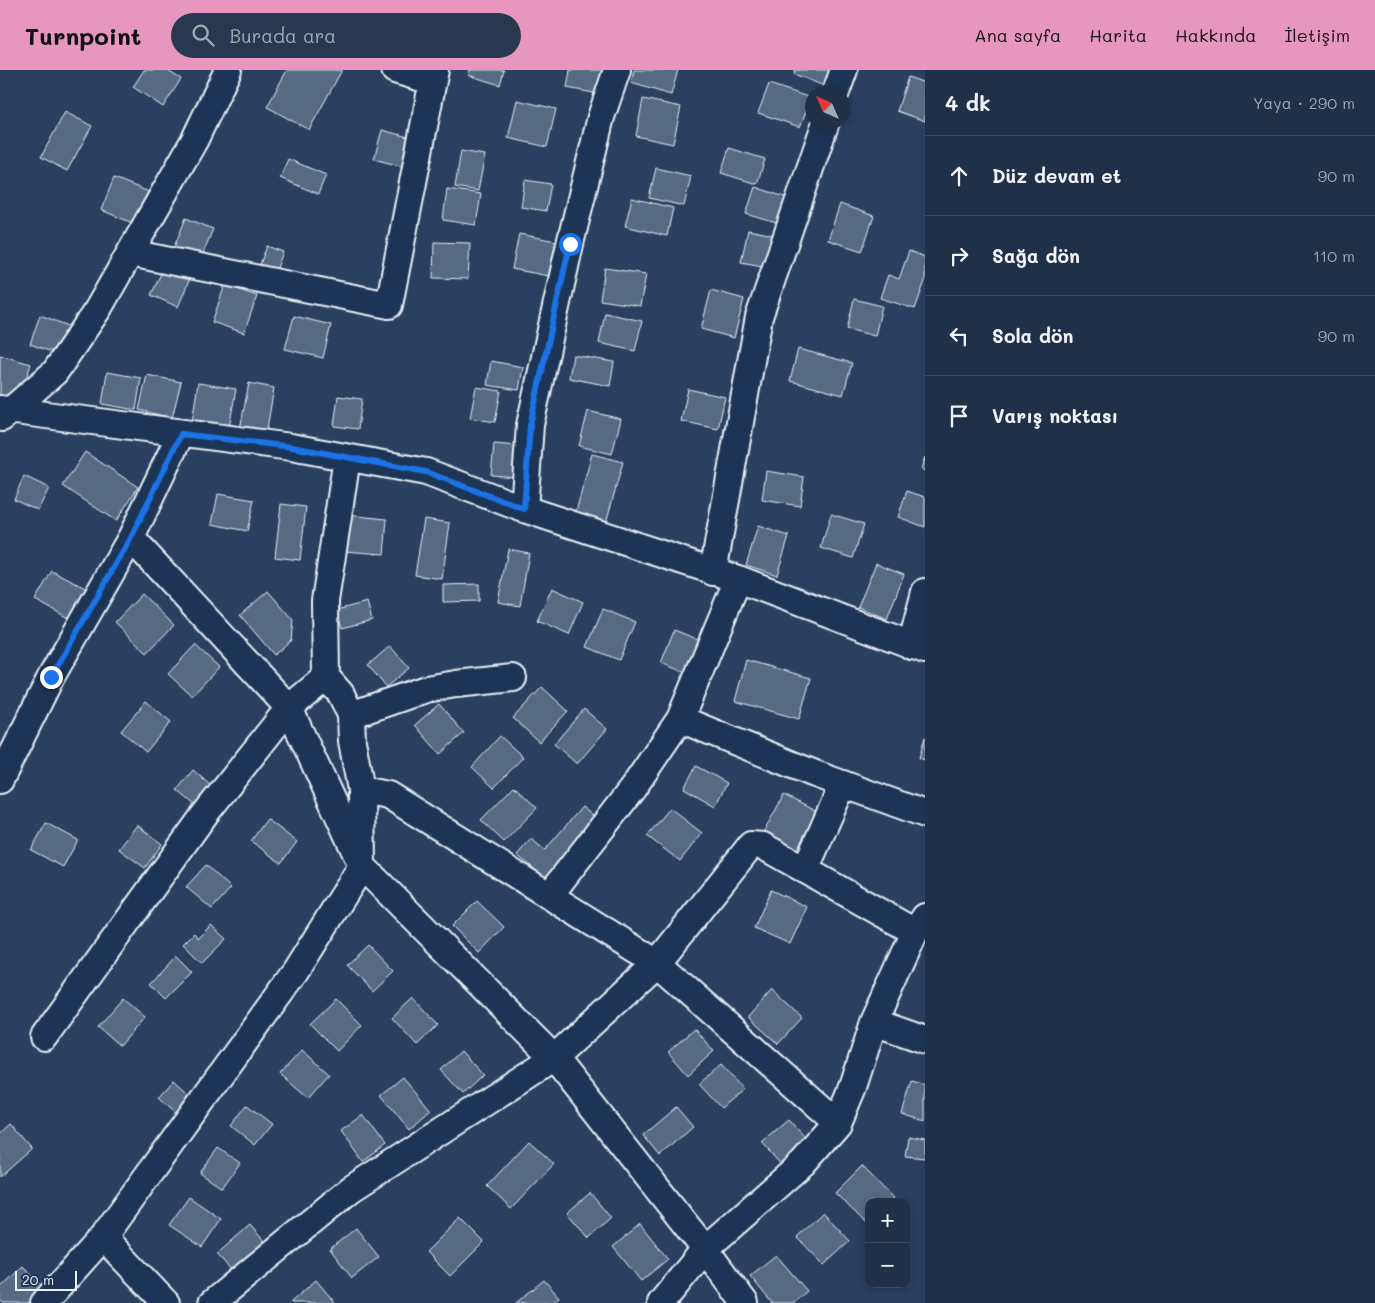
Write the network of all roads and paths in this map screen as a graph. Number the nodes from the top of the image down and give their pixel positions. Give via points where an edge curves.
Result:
1 (228, 70) edge
2 (395, 70) edge
3 (617, 70) edge
4 (844, 70) edge
5 (434, 76) edge
6 (839, 85) edge
7 (823, 130) edge
8 (130, 253) junction
9 (3, 413) edge
10 (181, 434) junction
11 (347, 458) junction
12 (524, 509) junction
13 (131, 538) junction
14 (725, 575) junction
15 (925, 592) edge
16 (918, 648) edge
17 (326, 677) junction
18 (513, 678) dead end
19 (289, 708) junction
20 (351, 715) junction
21 (680, 719) junction
22 (0, 780) edge
23 (843, 784) junction
24 (361, 790) junction
25 (925, 814) edge
26 (362, 866) junction
27 (805, 870) junction
28 (548, 896) junction
29 (920, 924) edge
30 (656, 963) junction
31 (874, 1022) junction
32 (44, 1037) dead end
33 (925, 1040) edge
34 (554, 1058) junction
35 (838, 1123) junction
36 (103, 1237) junction
37 (705, 1249) junction
38 (44, 1303) edge
39 (166, 1303) edge
40 (212, 1303) edge
41 (661, 1303) edge
42 (745, 1303) edge

1 - 8 street via 195,139
2 - 5 street
3 - 12 street via 601,117 530,425
4 - 6 street
5 - 8 street via 389,305
7 - 14 street via 759,317
8 - 9 street via 98,309 55,372
9 - 10 street
10 - 11 street via 292,447
10 - 13 street
11 - 12 street via 426,472
11 - 17 street via 325,601
12 - 14 street
13 - 19 street
13 - 22 street via 51,677
14 - 16 street
14 - 21 street
15 - 16 street
17 - 19 street
17 - 20 street via 341,694
18 - 20 street via 426,689
19 - 26 street
19 - 32 street via 206,814
20 - 24 street
21 - 23 street
21 - 28 street via 633,788
23 - 25 street
23 - 27 street
24 - 26 street
24 - 28 street via 388,795
26 - 34 street
26 - 36 street via 296,971
27 - 29 street
27 - 30 street via 763,846 752,845
28 - 30 street
29 - 31 street
30 - 34 street
30 - 35 street
31 - 33 street
31 - 35 street
34 - 37 street
34 - 40 street via 351,1189
35 - 37 street via 803,1163
36 - 38 street
36 - 39 street
37 - 41 street
37 - 42 street

